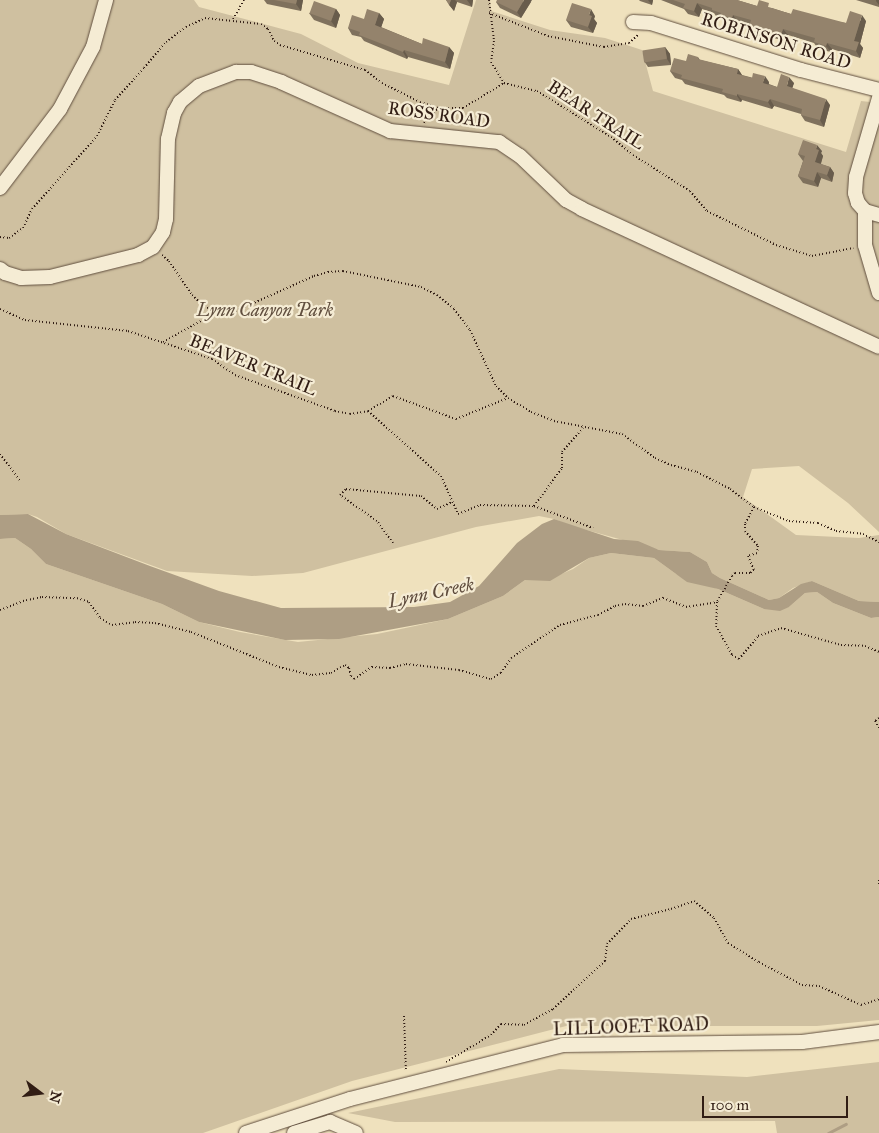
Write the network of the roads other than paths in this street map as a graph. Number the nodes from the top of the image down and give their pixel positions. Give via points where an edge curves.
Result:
1 (106, 0) edge
2 (633, 22) dead end
3 (879, 90) edge
4 (879, 98) edge
5 (0, 188) edge
6 (872, 213) edge
7 (0, 269) edge
8 (879, 293) edge
9 (879, 347) edge
10 (879, 1032) edge
11 (263, 1130) edge
12 (246, 1133) edge
13 (294, 1133) edge
14 (356, 1133) edge

1 - 5 street via 93,47 60,109
2 - 3 street, ROBINSON ROAD via 651,23 801,70
4 - 6 street via 856,177 855,193 858,203
6 - 8 street via 865,246
7 - 9 street, ROSS ROAD via 20,278 50,278 138,255 153,247 166,219 168,139 180,102 199,86 236,72 251,72 281,82 390,131 499,142 520,156 566,200 582,209
10 - 11 street, LILLOOET ROAD via 802,1042 563,1045 350,1099
11 - 12 street, LILLOOET ROAD
13 - 14 street via 330,1122

